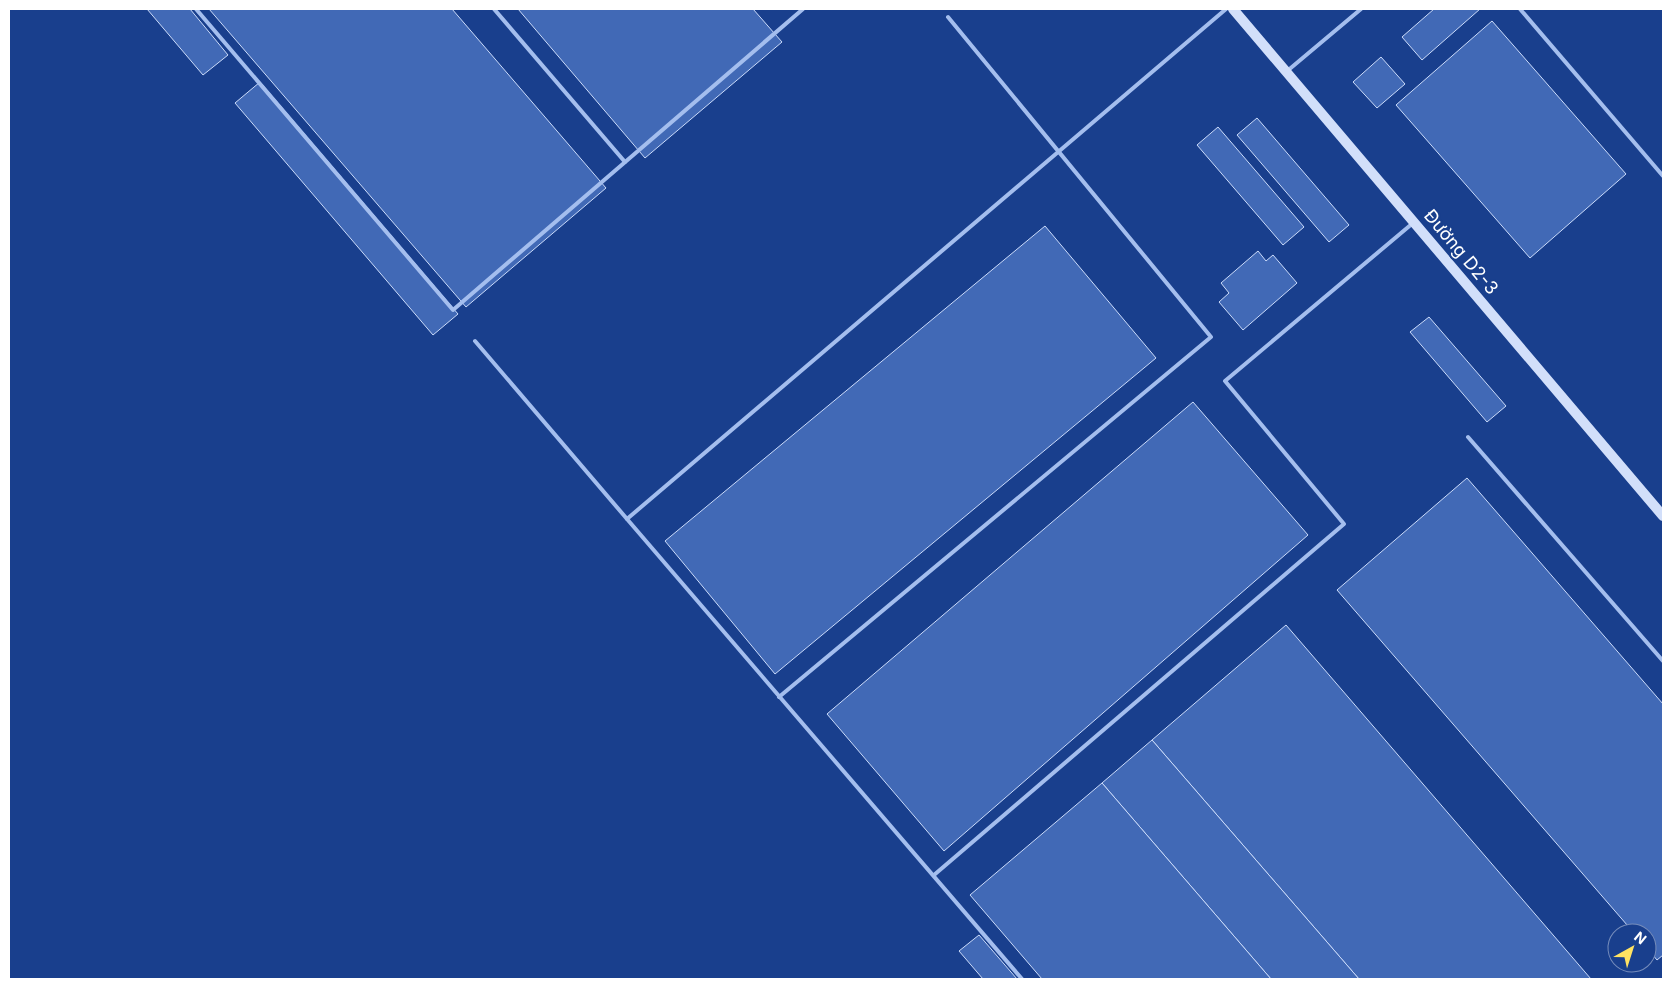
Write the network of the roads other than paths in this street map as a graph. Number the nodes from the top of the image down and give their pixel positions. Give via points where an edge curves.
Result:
1 (196, 9) edge
2 (494, 9) edge
3 (803, 9) edge
4 (1226, 9) edge
5 (1233, 9) edge
6 (1360, 9) edge
7 (1520, 9) edge
8 (948, 17) dead end
9 (1286, 72) junction
10 (1059, 152) junction
11 (625, 162) junction
12 (1663, 176) edge
13 (1414, 222) junction
14 (476, 341) dead end
15 (1468, 437) dead end
16 (1663, 516) edge
17 (627, 519) junction
18 (1663, 661) edge
19 (779, 697) junction
20 (934, 875) junction
21 (1022, 979) edge

1 - 11 lane via 453,310
2 - 11 lane
3 - 11 lane
4 - 10 lane
5 - 9 main road, Đường D2-3
6 - 9 lane
7 - 12 lane
8 - 10 lane
9 - 13 main road, Đường D2-3
10 - 17 lane
10 - 19 lane via 1211,337
13 - 16 main road, Đường D2-3
13 - 20 lane via 1225,381 1344,524
14 - 17 lane
15 - 18 lane
17 - 19 lane
19 - 20 lane
20 - 21 lane

